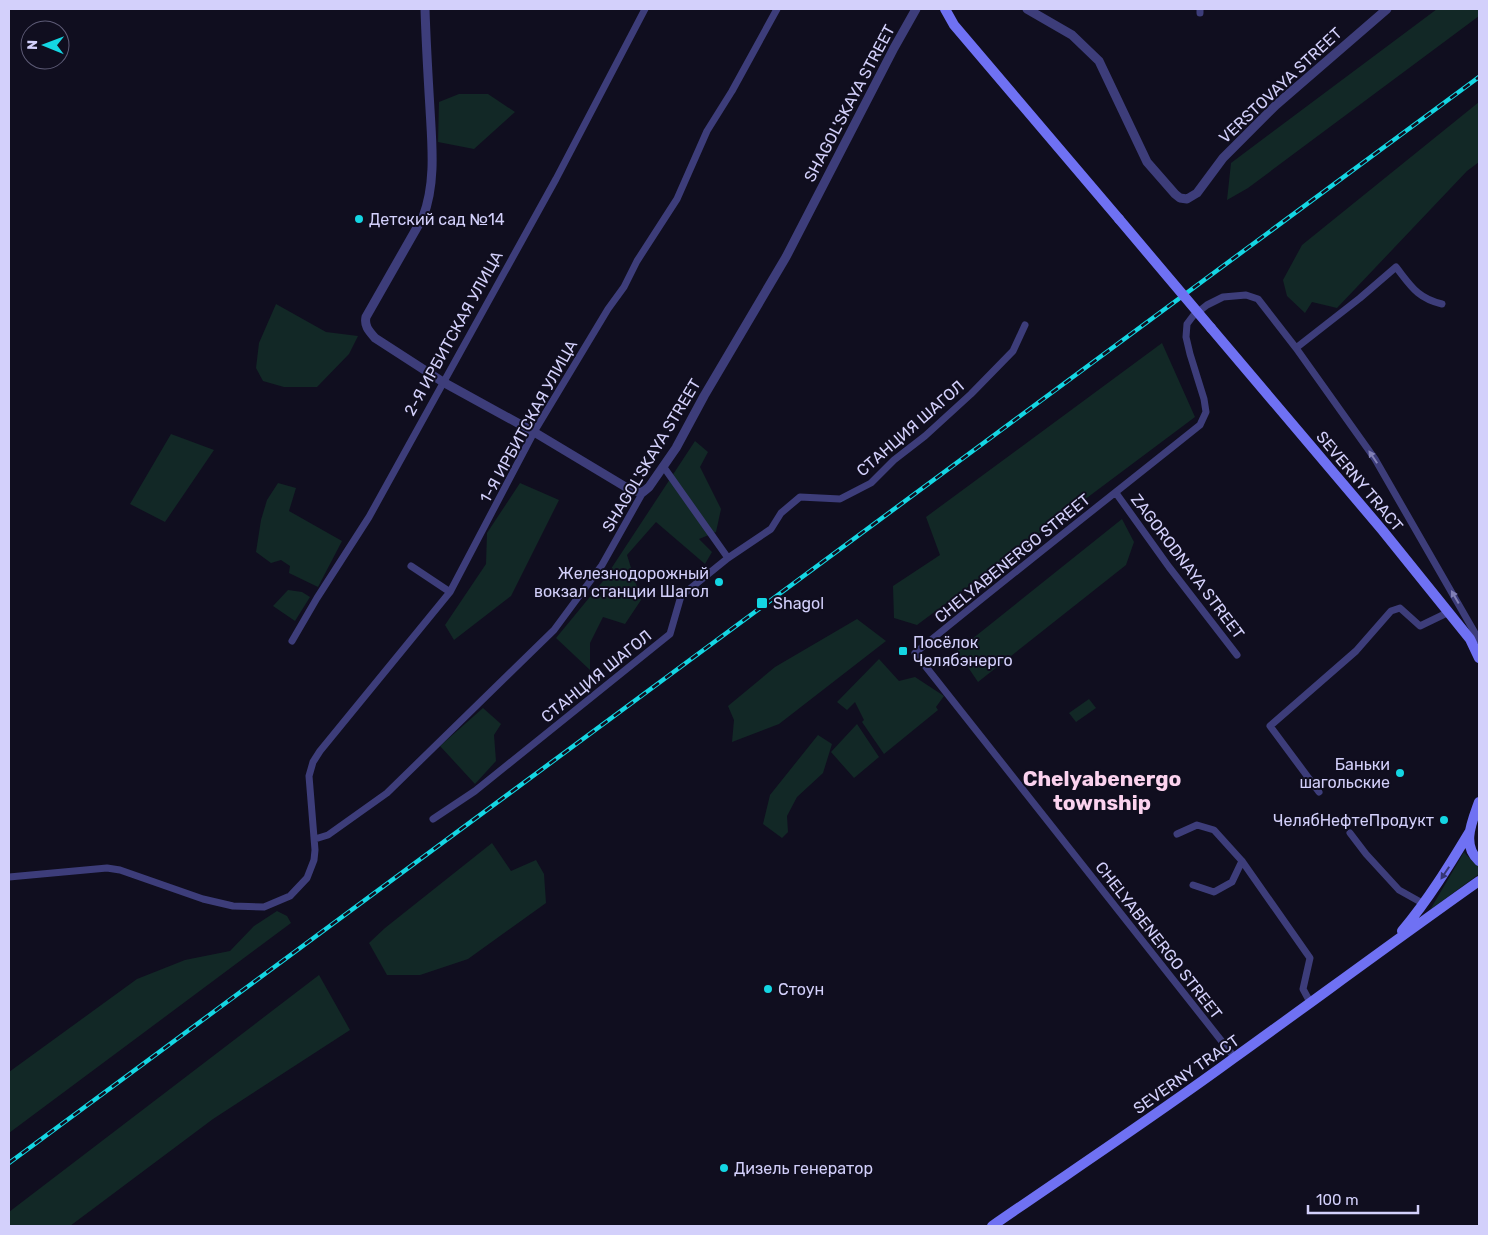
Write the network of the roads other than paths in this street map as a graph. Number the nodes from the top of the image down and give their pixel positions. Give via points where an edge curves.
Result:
1 (425, 9) edge
2 (645, 9) edge
3 (777, 9) edge
4 (916, 9) edge
5 (945, 9) edge
6 (1027, 9) edge
7 (1387, 9) edge
8 (1442, 304) dead end
9 (1025, 326) dead end
10 (1296, 348) junction
11 (443, 382) junction
12 (1200, 425) joint
13 (534, 432) junction
14 (663, 466) junction
15 (643, 492) junction
16 (1116, 493) junction
17 (728, 558) junction
18 (411, 566) dead end
19 (450, 592) junction
20 (1449, 612) junction
21 (1475, 639) edge
22 (292, 641) dead end
23 (1479, 648) edge
24 (1237, 655) dead end
25 (1479, 658) edge
26 (1319, 792) dead end
27 (1479, 802) edge
28 (433, 819) dead end
29 (1470, 831) junction
30 (1350, 832) dead end
31 (1177, 834) dead end
32 (315, 838) junction
33 (1242, 861) junction
34 (1479, 861) edge
35 (9, 877) edge
36 (1479, 881) edge
37 (1193, 885) dead end
38 (1424, 904) junction
39 (1394, 941) junction
40 (1310, 1002) junction
41 (1235, 1058) junction
42 (992, 1226) edge

1 - 11 street via 432,144 429,202 365,322 374,338
2 - 11 street, 2-Я ИРБИТСКАЯ УЛИЦА via 556,179
3 - 13 street, 1-Я ИРБИТСКАЯ УЛИЦА via 708,131 677,199
4 - 14 street, SHAGOL'SKAYA STREET via 786,257
5 - 20 main road, SEVERNY TRACT, bridge via 954,25
6 - 7 street, VERSTOVAYA STREET via 1072,35 1099,61 1147,162 1174,194 1186,199 1192,197 1223,158 1276,105
8 - 10 street via 1416,293 1396,267
9 - 17 street, СТАНЦИЯ ШАГОЛ via 1013,351 978,387 871,483 840,499 800,497 781,513 771,529
10 - 12 street, SEVERNY TRACT via 1258,299 1230,295 1200,310 1187,324 1186,337 1204,399 1206,412
21 -> 10 street, SEVERNY TRACT via 1375,459
11 - 13 street
11 - 22 street, 2-Я ИРБИТСКАЯ УЛИЦА via 369,517
12 - 16 street, CHELYABENERGO STREET
13 - 15 street via 624,486
13 - 19 street, 1-Я ИРБИТСКАЯ УЛИЦА
14 - 15 street, SHAGOL'SKAYA STREET
14 - 17 street
15 - 32 street, SHAGOL'SKAYA STREET via 602,565 554,630 388,793 328,835
16 - 24 street, ZAGORODNAYA STREET
16 - 41 street, CHELYABENERGO STREET via 916,653
17 - 28 street, СТАНЦИЯ ШАГОЛ via 681,596 670,634 475,791
18 - 19 street
19 - 32 street, 1-Я ИРБИТСКАЯ УЛИЦА via 313,762 309,776
20 - 21 main road, SEVERNY TRACT
20 - 26 street via 1420,626 1400,608 1391,611 1356,651 1270,726
21 - 23 main road
21 - 25 main road, SEVERNY TRACT
27 - 29 main road
29 - 34 main road via 1470,850
29 -> 38 main road, SEVERNY TRACT
30 - 38 street via 1399,890
31 - 33 street via 1197,824 1214,830
32 - 35 street, 1-Я ИРБИТСКАЯ УЛИЦА via 314,860 307,878 290,896 264,907 233,906 203,900 106,868
33 - 37 street via 1232,882 1214,892
33 - 40 street via 1310,958 1303,989
36 - 39 main road, SEVERNY TRACT
38 - 39 main road, SEVERNY TRACT
39 - 40 main road, SEVERNY TRACT
40 - 41 main road, SEVERNY TRACT
41 - 42 main road, SEVERNY TRACT

